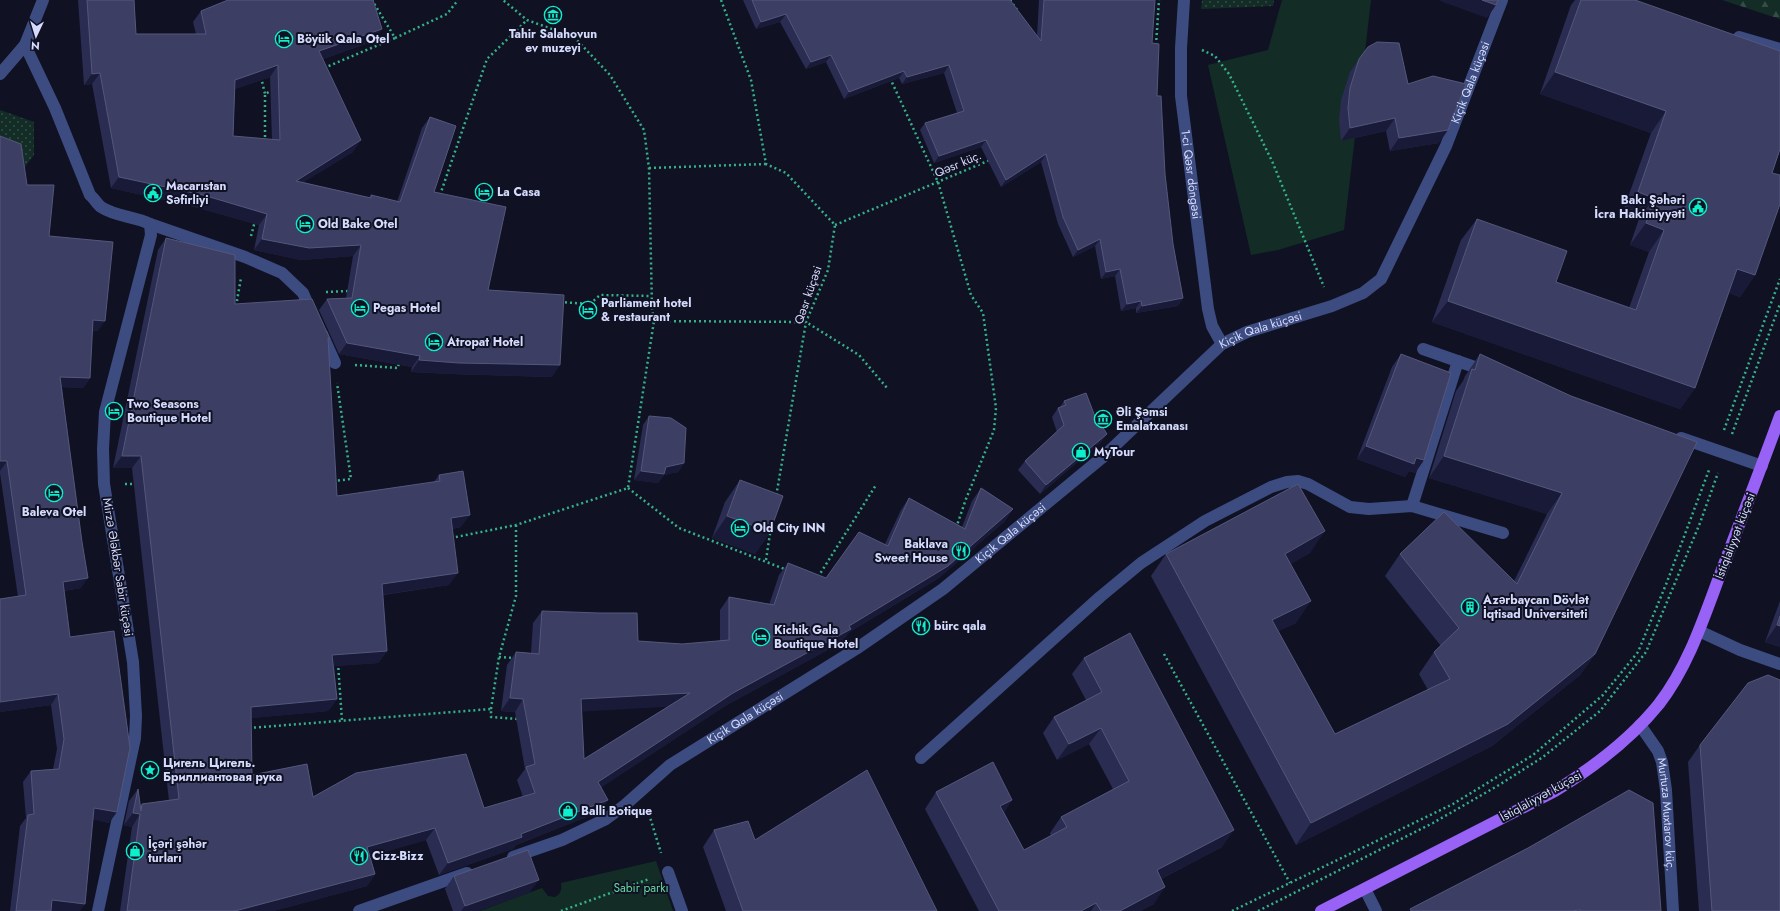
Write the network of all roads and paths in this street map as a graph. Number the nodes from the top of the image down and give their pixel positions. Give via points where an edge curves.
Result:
1 (43, 0) edge
2 (372, 0) edge
3 (458, 0) edge
4 (503, 0) edge
5 (721, 0) edge
6 (1010, 0) edge
7 (1159, 0) edge
8 (1184, 0) edge
9 (1502, 0) edge
10 (1019, 13) edge
11 (527, 20) junction
12 (1726, 34) edge
13 (395, 38) junction
14 (1148, 44) edge
15 (25, 45) junction
16 (1156, 45) junction
17 (1181, 48) junction
18 (1780, 49) edge
19 (323, 69) edge
20 (887, 71) edge
21 (260, 72) edge
22 (0, 74) edge
23 (272, 91) dead end
24 (265, 94) junction
25 (266, 148) edge
26 (995, 157) edge
27 (766, 164) junction
28 (649, 168) junction
29 (938, 182) junction
30 (438, 200) edge
31 (257, 216) edge
32 (150, 224) junction
33 (835, 225) junction
34 (245, 258) junction
35 (1780, 279) edge
36 (356, 291) edge
37 (303, 293) junction
38 (651, 296) junction
39 (553, 301) edge
40 (1780, 304) edge
41 (1332, 306) junction
42 (235, 310) edge
43 (654, 321) junction
44 (806, 322) junction
45 (1222, 344) junction
46 (1423, 349) dead end
47 (399, 361) edge
48 (1458, 361) junction
49 (335, 363) junction
50 (1495, 374) edge
51 (887, 388) dead end
52 (1780, 416) edge
53 (1672, 435) edge
54 (1721, 452) junction
55 (1762, 466) junction
56 (328, 481) edge
57 (104, 484) junction
58 (143, 484) edge
59 (876, 485) dead end
60 (628, 488) junction
61 (775, 500) edge
62 (1412, 506) junction
63 (772, 522) edge
64 (516, 525) junction
65 (955, 532) edge
66 (1503, 533) dead end
67 (447, 539) edge
68 (766, 560) junction
69 (794, 573) edge
70 (814, 582) edge
71 (1699, 631) junction
72 (1164, 654) dead end
73 (337, 657) edge
74 (499, 657) junction
75 (521, 658) edge
76 (1780, 664) edge
77 (491, 709) junction
78 (522, 719) edge
79 (342, 721) junction
80 (1640, 725) junction
81 (246, 729) edge
82 (921, 758) dead end
83 (641, 790) junction
84 (503, 861) edge
85 (481, 868) edge
86 (668, 872) junction
87 (1290, 883) junction
88 (1365, 888) junction
89 (98, 911) edge
90 (359, 911) edge
91 (561, 911) edge
92 (682, 911) edge
93 (1232, 911) edge
94 (1258, 911) edge
95 (1321, 911) edge
96 (1376, 911) edge
97 (1673, 911) edge

1 - 15 street
2 - 13 path
3 - 13 path via 447,14
4 - 11 path
5 - 27 path via 751,80
6 - 10 path
7 - 16 path
8 - 17 street, 1-ci Qəsr döngəsi
9 - 41 street, Kiçik Qala küçəsi via 1446,146 1380,279 1363,294
11 - 28 path via 574,36 610,75 644,130
11 - 30 path via 487,59
12 - 18 street
13 - 19 path
14 - 16 path
15 - 22 street
15 - 32 street via 55,108 90,195 106,209
16 - 17 path
17 - 41 path via 1200,49 1215,56 1229,74 1272,161
17 - 45 street, 1-ci Qəsr döngəsi via 1181,96 1208,309 1212,326
20 - 29 path
21 - 24 path
23 - 24 path
24 - 25 path
26 - 29 path, Qəsr küç.
27 - 28 path
27 - 33 path via 786,173
28 - 38 path
29 - 33 path, Qəsr küç.
29 - 65 path via 970,295 983,313 996,408 994,430
31 - 34 path
32 - 34 street
32 - 57 street, Mirzə Ələkbər Sabir küçəsi via 151,235 105,412
33 - 44 path, Qəsr küçəsi via 828,270
34 - 37 street via 282,273
34 - 42 path
35 - 54 path
36 - 37 path
37 - 49 street
38 - 39 path via 600,295 590,304
38 - 43 path
40 - 54 path
41 - 45 street, Kiçik Qala küçəsi via 1247,332
43 - 44 path
43 - 60 path
44 - 51 path via 859,355
44 - 61 path, Qəsr küçəsi
45 - 83 street, Kiçik Qala küçəsi via 1104,456 943,589 856,649 670,765
46 - 48 street
47 - 49 path via 398,368
48 - 50 street
48 - 62 street
49 - 56 path via 351,479
52 - 55 main road, İstiqlaliyyət küçəsi
53 - 54 street
54 - 55 street
54 - 87 path via 1638,652 1603,694 1534,754 1453,804
54 - 94 path via 1700,523 1646,652 1600,711 1543,757 1499,786 1433,823
55 - 71 main road, İstiqlaliyyət küçəsi
57 - 58 path
57 - 89 street, Mirzə Ələkbər Sabir küçəsi via 133,662 136,716 135,738
59 - 70 path
60 - 64 path
60 - 68 path via 679,528
62 - 66 street
62 - 82 street via 1368,509 1350,506 1298,481 1271,487 1205,521 1141,563
63 - 68 path
64 - 67 path
64 - 74 path via 516,596
68 - 69 path
71 - 76 street via 1740,650
71 - 80 main road, İstiqlaliyyət küçəsi via 1676,678
72 - 87 path
73 - 79 path
74 - 75 path
74 - 77 path
77 - 78 path via 491,717
77 - 79 path
79 - 81 path
80 - 88 main road, İstiqlaliyyət küçəsi via 1613,751 1555,791
80 - 97 street, Murtuza Muxtarov küç. via 1658,751 1662,762
83 - 84 street, Kiçik Qala küçəsi via 606,819 562,840
83 - 86 path
85 - 90 street
86 - 91 path
86 - 92 street
87 - 93 path
88 - 95 main road, İstiqlaliyyət küçəsi
88 - 96 street

